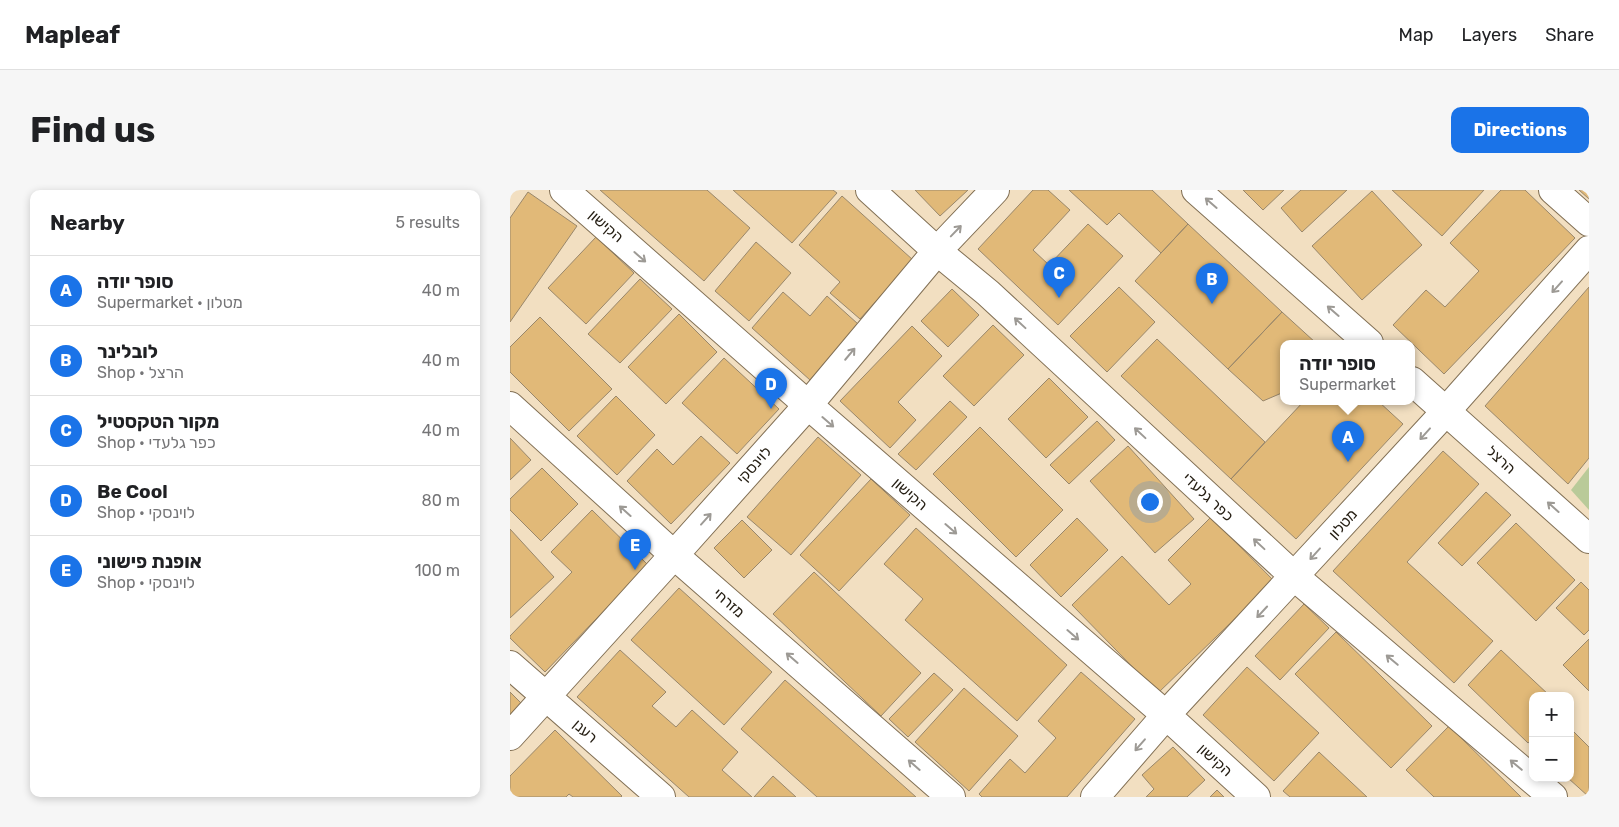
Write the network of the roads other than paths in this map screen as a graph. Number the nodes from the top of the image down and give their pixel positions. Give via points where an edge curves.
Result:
1 (564, 190) edge
2 (870, 190) edge
3 (995, 190) edge
4 (1196, 190) edge
5 (1553, 190) edge
6 (1589, 222) edge
7 (1589, 250) edge
8 (937, 251) junction
9 (1366, 340) edge
10 (1415, 384) edge
11 (808, 405) junction
12 (510, 406) edge
13 (1446, 411) junction
14 (1588, 536) edge
15 (674, 556) junction
16 (1295, 577) junction
17 (510, 664) edge
18 (545, 697) junction
19 (1166, 715) junction
20 (510, 736) edge
21 (661, 797) edge
22 (951, 797) edge
23 (1095, 797) edge
24 (1256, 797) edge
25 (1553, 797) edge

1 -> 11 street, הקישון
2 - 8 street, כפר גלעדי
8 -> 3 street, לוינסקי
9 -> 4 street
5 - 6 street
7 -> 13 street, מטלון
11 -> 8 street, לוינסקי
16 -> 8 street, כפר גלעדי via 988,293
10 - 13 street, הרצל
15 -> 11 street, לוינסקי
11 -> 19 street, הקישון
15 -> 12 street, מזרחי
14 -> 13 street, הרצל
13 -> 16 street, מטלון
15 - 18 street, לוינסקי
22 -> 15 street, מזרחי
16 -> 19 street, מטלון
25 -> 16 street, כפר גלעדי
17 - 18 street, רענן
18 - 20 street, לוינסקי
18 - 21 street, רענן
19 -> 23 street, מטלון
19 - 24 street, הקישון

